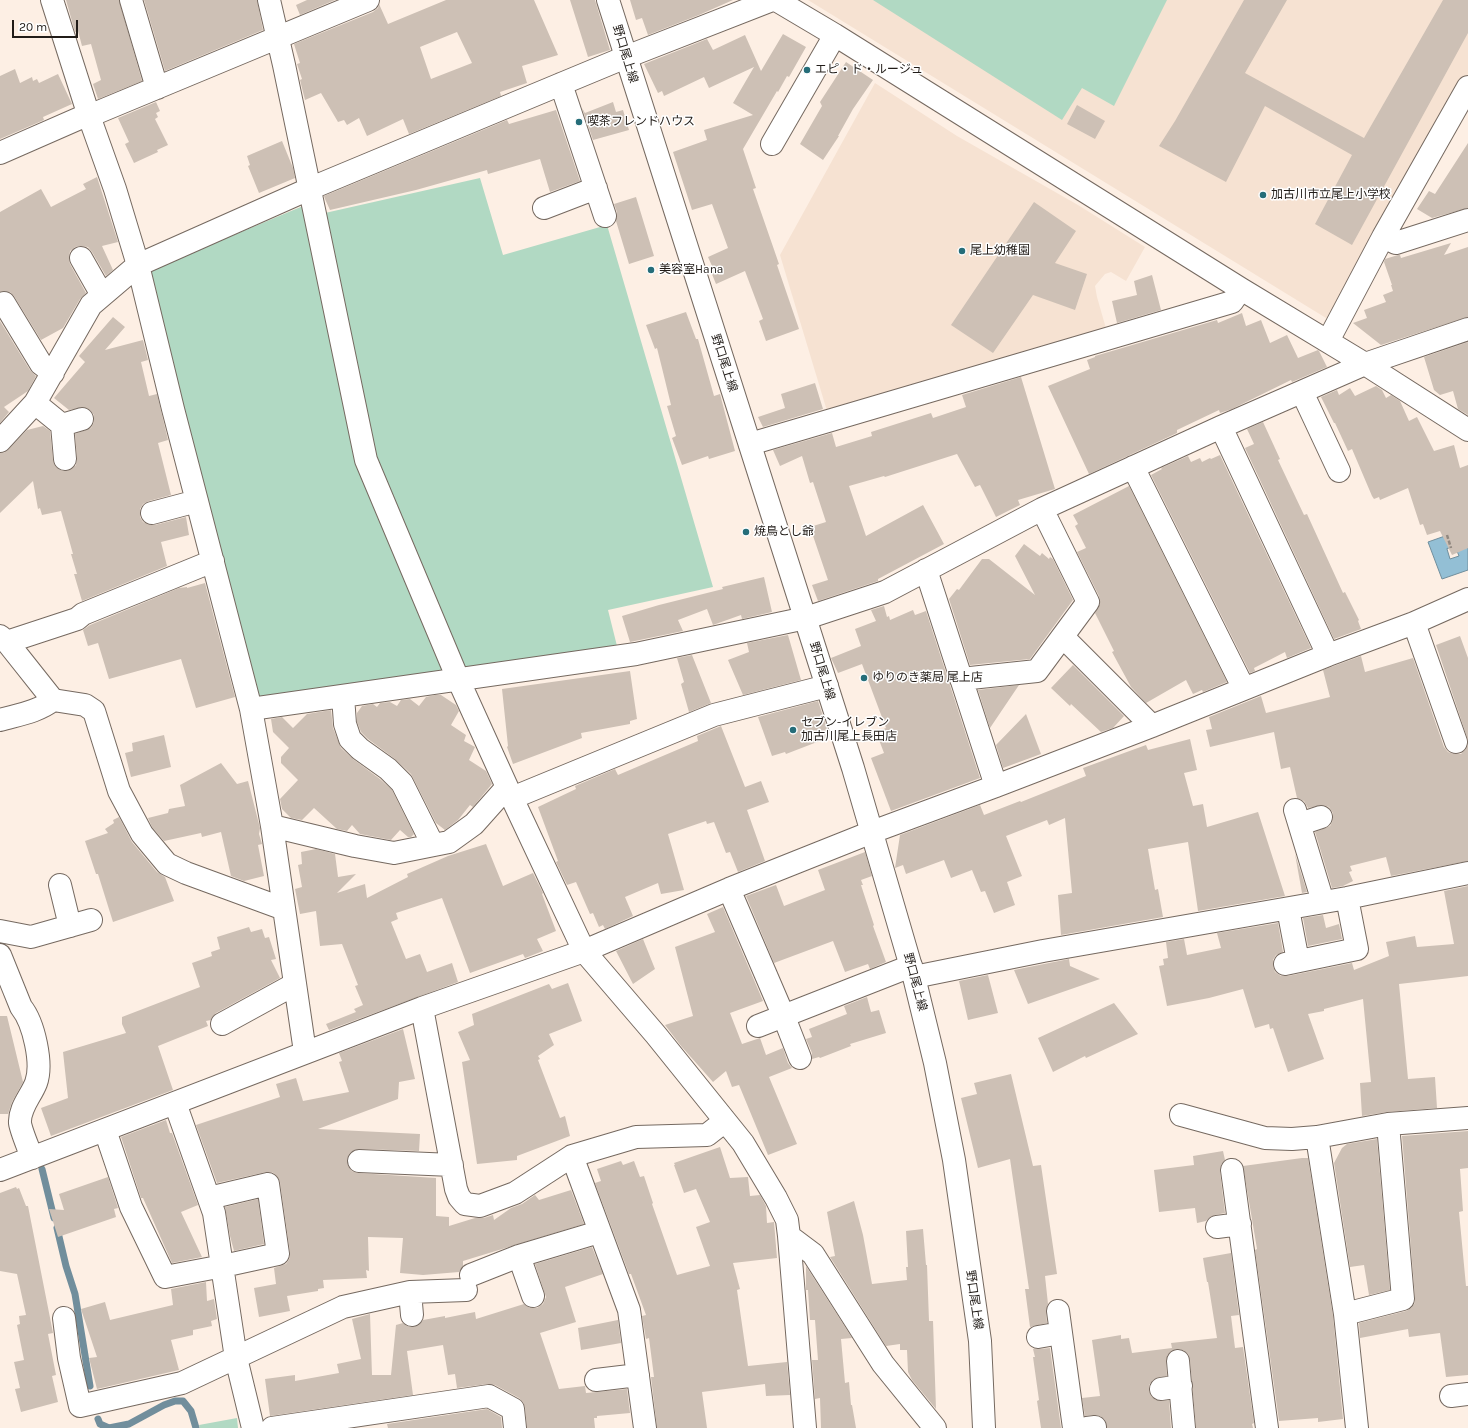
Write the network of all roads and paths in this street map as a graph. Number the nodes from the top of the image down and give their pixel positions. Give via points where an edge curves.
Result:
1 (52, 0) edge
2 (131, 0) edge
3 (270, 0) edge
4 (368, 0) edge
5 (608, 0) edge
6 (772, 0) edge
7 (776, 0) edge
8 (835, 35) junction
9 (278, 38) junction
10 (626, 57) junction
11 (561, 84) junction
12 (1468, 87) edge
13 (157, 88) junction
14 (89, 115) junction
15 (772, 144) dead end
16 (0, 153) edge
17 (596, 188) junction
18 (309, 189) junction
19 (544, 208) dead end
20 (605, 216) dead end
21 (1468, 220) edge
22 (1383, 237) junction
23 (81, 258) dead end
24 (138, 265) junction
25 (1241, 289) junction
26 (102, 295) junction
27 (4, 304) dead end
28 (1468, 329) edge
29 (1328, 341) junction
30 (1365, 364) junction
31 (53, 373) junction
32 (1302, 392) junction
33 (35, 403) junction
34 (82, 419) dead end
35 (62, 425) junction
36 (1221, 426) junction
37 (1468, 430) edge
38 (0, 441) edge
39 (750, 444) junction
40 (65, 459) dead end
41 (1133, 467) junction
42 (1340, 471) dead end
43 (197, 500) junction
44 (1042, 509) junction
45 (152, 512) dead end
46 (1447, 535) dead end
47 (1451, 548) dead end
48 (213, 561) junction
49 (926, 570) junction
50 (1468, 599) edge
51 (806, 618) junction
52 (1414, 623) junction
53 (1063, 637) junction
54 (3, 639) edge
55 (1328, 655) junction
56 (458, 679) junction
57 (961, 679) junction
58 (827, 686) junction
59 (1244, 689) junction
60 (343, 696) junction
61 (53, 700) junction
62 (251, 709) junction
63 (0, 720) edge
64 (1152, 726) junction
65 (1456, 742) dead end
66 (996, 786) junction
67 (509, 792) junction
68 (1321, 817) dead end
69 (272, 826) junction
70 (872, 832) junction
71 (433, 845) junction
72 (1468, 873) edge
73 (60, 885) dead end
74 (729, 889) junction
75 (1347, 898) junction
76 (1323, 902) junction
77 (284, 909) junction
78 (1288, 909) junction
79 (91, 920) dead end
80 (70, 926) junction
81 (0, 931) edge
82 (584, 951) junction
83 (0, 956) edge
84 (913, 972) junction
85 (295, 984) junction
86 (422, 1008) junction
87 (784, 1017) junction
88 (222, 1024) dead end
89 (758, 1026) dead end
90 (305, 1052) junction
91 (800, 1058) dead end
92 (174, 1103) junction
93 (1180, 1115) dead end
94 (1468, 1118) edge
95 (725, 1121) junction
96 (1388, 1124) junction
97 (105, 1130) junction
98 (1317, 1137) junction
99 (572, 1156) junction
100 (32, 1158) junction
101 (359, 1162) dead end
102 (452, 1165) junction
103 (0, 1170) edge
104 (1232, 1170) dead end
105 (209, 1198) junction
106 (1240, 1224) junction
107 (1217, 1227) dead end
108 (599, 1232) junction
109 (789, 1236) junction
110 (519, 1256) junction
111 (223, 1266) junction
112 (410, 1292) junction
113 (533, 1296) dead end
114 (1058, 1311) dead end
115 (1345, 1314) junction
116 (412, 1315) dead end
117 (64, 1318) dead end
118 (1061, 1333) junction
119 (1038, 1337) dead end
120 (236, 1358) junction
121 (1178, 1361) dead end
122 (638, 1375) junction
123 (596, 1380) dead end
124 (253, 1428) edge
125 (272, 1428) edge
126 (516, 1428) edge
127 (645, 1428) edge
128 (800, 1428) edge
129 (805, 1428) edge
130 (935, 1428) edge
131 (984, 1428) edge
132 (1085, 1428) edge
133 (1184, 1428) edge
134 (1267, 1428) edge
135 (1357, 1428) edge

1 - 14 street
2 - 13 street
3 - 9 street
4 - 9 street
5 - 10 street, 野口尾上線
6 - 10 street
7 - 8 street
8 - 15 street
8 - 25 street
9 - 13 street
9 - 18 street
10 - 11 street
10 - 39 street, 野口尾上線
11 - 17 street
11 - 18 street
12 - 22 street
13 - 14 street
14 - 16 street
14 - 24 street
17 - 19 street
17 - 20 street
18 - 24 street
18 - 56 street via 366,460
21 - 22 street via 1396,243
22 - 29 street
23 - 26 street
24 - 26 street
24 - 43 street
25 - 29 street
25 - 39 street via 1232,302
26 - 31 street via 91,305
27 - 31 street via 41,364
28 - 30 street
29 - 30 street
30 - 32 street
30 - 37 street
31 - 33 street
32 - 36 street
32 - 42 street
33 - 35 street
33 - 38 street
34 - 35 street
35 - 40 street
36 - 41 street
36 - 55 street
39 - 51 street, 野口尾上線
41 - 44 street
41 - 59 street
43 - 45 street
43 - 48 street
44 - 49 street
44 - 53 street via 1088,602
46 - 47 path
48 - 54 street via 83,614 77,619
48 - 62 street
49 - 51 street via 885,592
49 - 57 street
50 - 52 street
51 - 56 street via 636,654
51 - 58 street, 野口尾上線
52 - 55 street
52 - 65 street
53 - 57 street via 1037,671
53 - 64 street
54 - 61 street
55 - 59 street
56 - 60 street
56 - 67 street
57 - 66 street
58 - 67 street via 714,715
58 - 70 street, 野口尾上線
59 - 64 street
60 - 62 street
60 - 71 street via 345,724 350,739 402,783
61 - 63 street via 47,705
61 - 77 street via 85,705 94,711 118,791 142,834 167,864
62 - 69 street
64 - 66 street
66 - 70 street
67 - 71 street via 474,824 449,842
67 - 82 street
68 - 76 street via 1298,817
69 - 71 street via 394,853
69 - 77 street
70 - 74 street
70 - 84 street, 野口尾上線
72 - 75 street
73 - 80 street
74 - 82 street
74 - 87 street
75 - 76 street
75 - 78 street via 1357,949 1292,962
76 - 78 street
77 - 85 street
78 - 84 street
79 - 80 street
80 - 81 street via 31,937
82 - 86 street
82 - 95 street
83 - 100 street via 21,1007 26,1012 36,1044 39,1068 36,1083 24,1105 20,1122
84 - 87 street
84 - 131 street, 野口尾上線 via 935,1063 954,1160 980,1342
85 - 88 street
85 - 90 street
86 - 90 street
86 - 102 street
87 - 89 street
87 - 91 street
90 - 92 street
92 - 97 street
92 - 105 street
93 - 98 street via 1265,1138
94 - 96 street
95 - 99 street via 706,1135 636,1137
95 - 109 street via 742,1143 776,1198 787,1220
96 - 98 street
96 - 115 street via 1403,1299
97 - 100 street
97 - 111 street via 131,1207 165,1277
98 - 115 street
99 - 102 street via 515,1193 480,1206 465,1204 459,1197
99 - 108 street
100 - 103 street
101 - 102 street
104 - 106 street
105 - 111 street
105 - 111 street via 268,1184 278,1254
106 - 107 street
106 - 134 street via 1245,1324
108 - 110 street
108 - 122 street via 629,1310
109 - 129 street
109 - 130 street via 813,1254 883,1364
110 - 112 street via 469,1283
110 - 113 street
111 - 120 street
112 - 116 street
112 - 120 street via 343,1307
114 - 118 street
115 - 135 street
117 - 120 street via 69,1358 80,1406 182,1383
118 - 119 street
118 - 132 street
120 - 124 street
121 - 133 street via 1171,1388
122 - 123 street
122 - 127 street
125 - 126 street via 489,1396 513,1409
128 - 129 street

